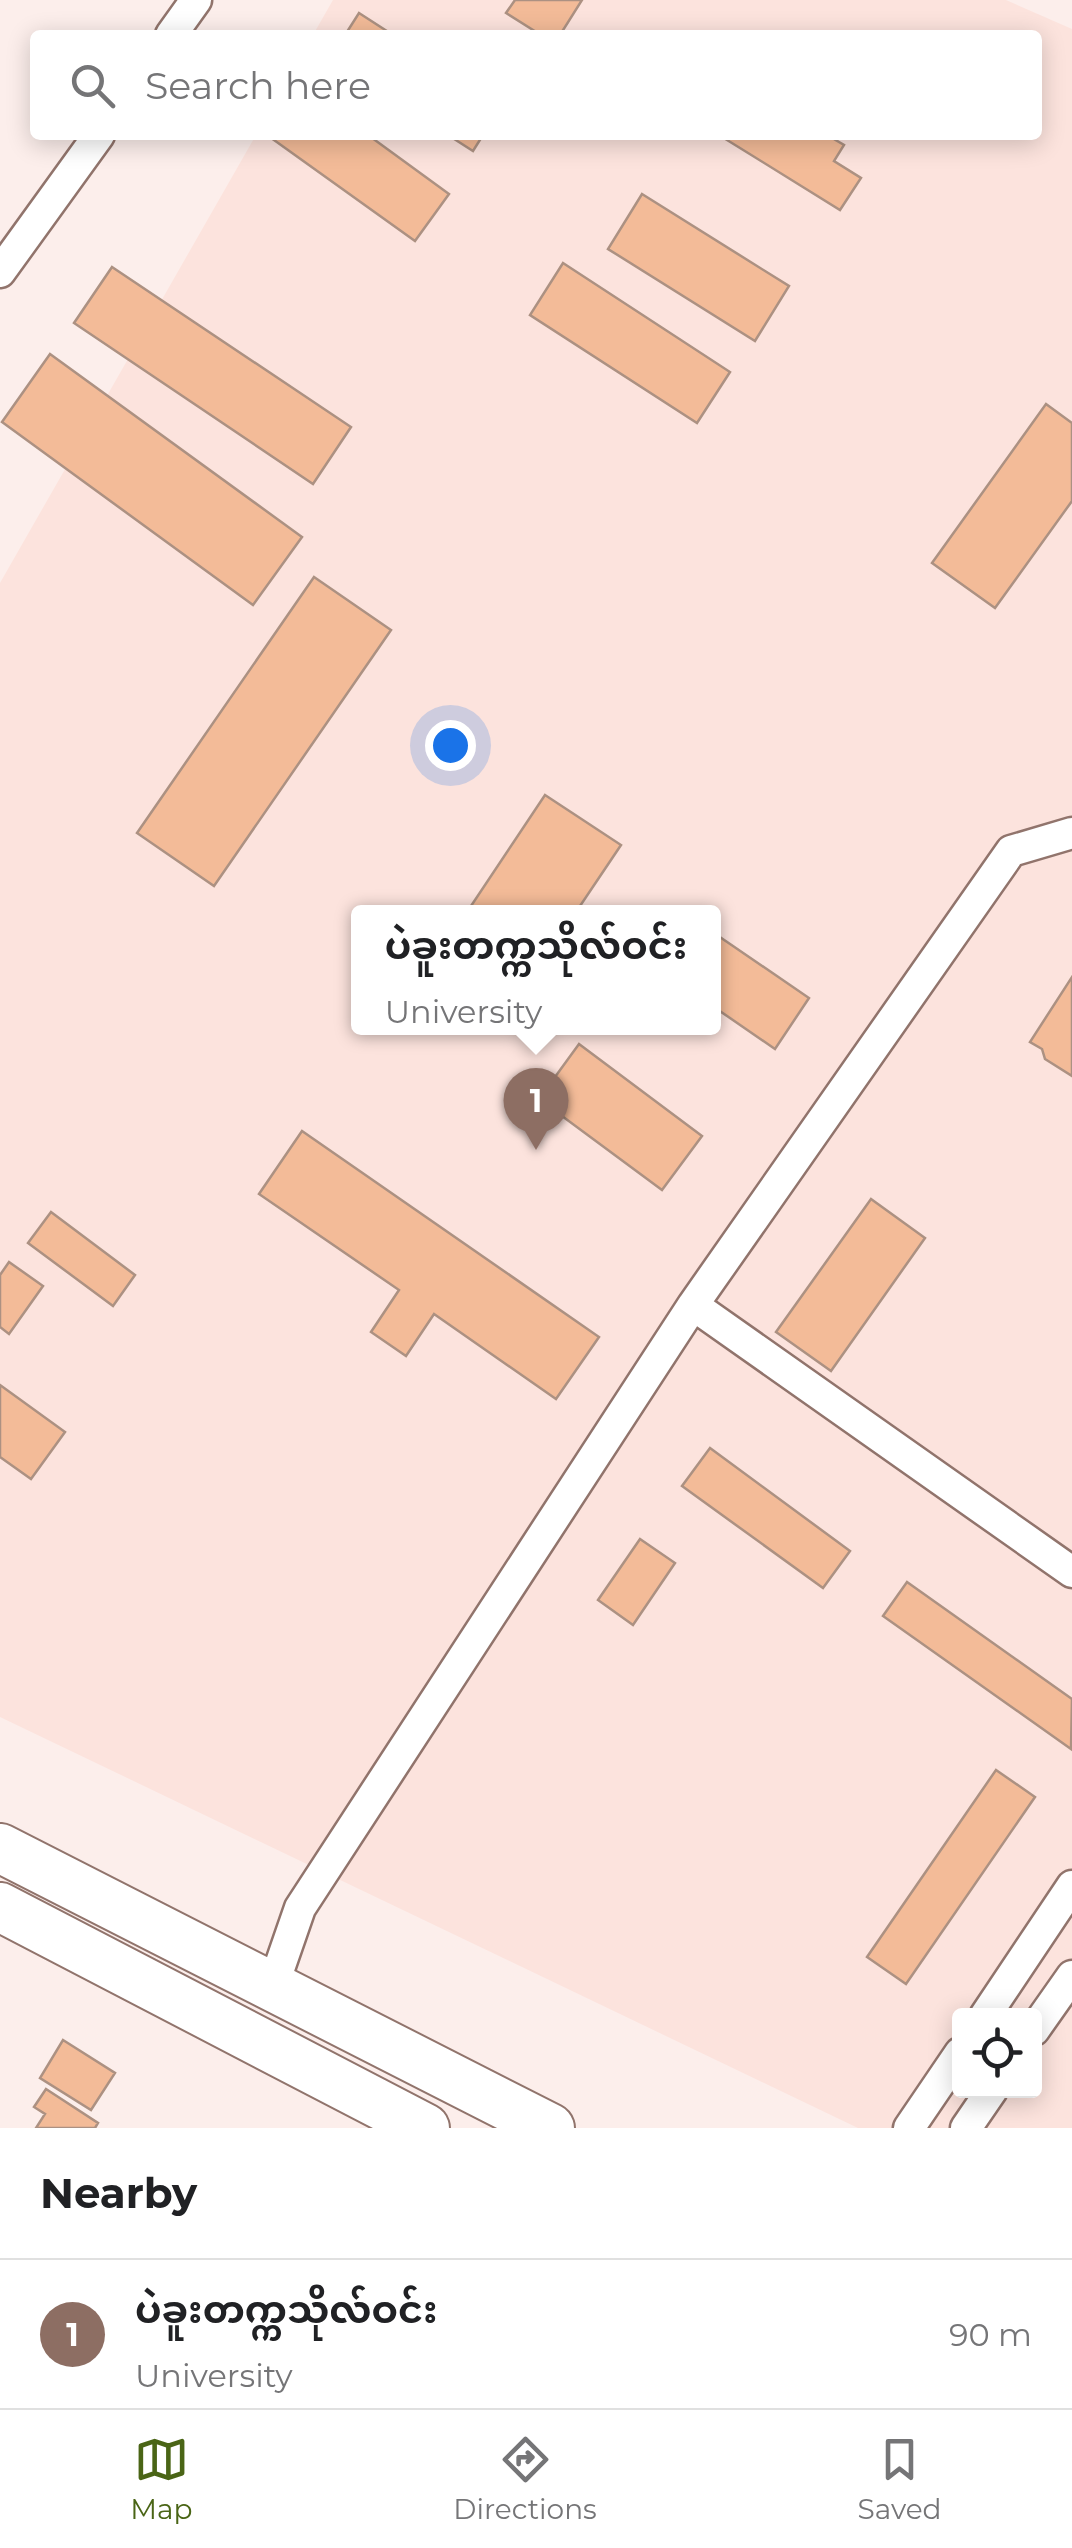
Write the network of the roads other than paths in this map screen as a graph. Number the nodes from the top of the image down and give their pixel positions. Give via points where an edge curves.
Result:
1 (196, 0) edge
2 (175, 30) edge
3 (95, 140) edge
4 (0, 272) edge
5 (1072, 833) edge
6 (693, 1305) junction
7 (1072, 1572) edge
8 (0, 1848) edge
9 (1072, 1886) edge
10 (0, 1907) edge
11 (1072, 1976) edge
12 (273, 1986) junction
13 (990, 2008) edge
14 (1042, 2019) edge
15 (952, 2065) edge
16 (987, 2098) edge
17 (425, 2128) edge
18 (550, 2128) edge
19 (909, 2128) edge
20 (966, 2128) edge

1 - 2 street
3 - 4 street
5 - 6 street via 1011,851
6 - 7 street
6 - 12 street via 300,1908
8 - 12 highway
9 - 13 street
10 - 17 highway
11 - 14 street
12 - 18 highway
15 - 19 street
16 - 20 street

